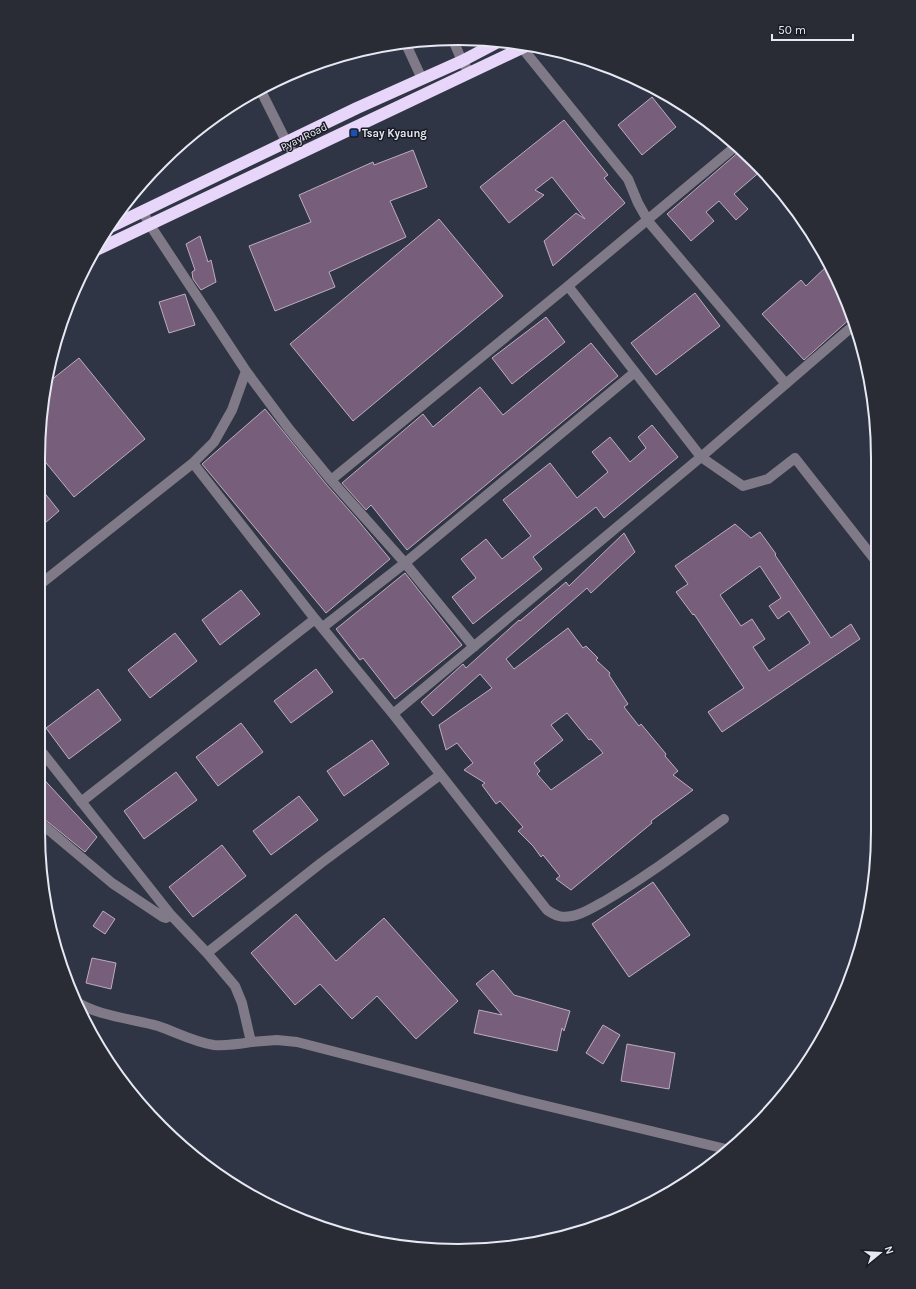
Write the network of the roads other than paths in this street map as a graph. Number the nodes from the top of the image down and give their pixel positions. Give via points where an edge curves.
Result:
1 (455, 45) edge
2 (490, 47) edge
3 (408, 49) edge
4 (515, 49) edge
5 (526, 51) edge
6 (462, 61) junction
7 (470, 72) junction
8 (422, 79) junction
9 (263, 94) edge
10 (287, 143) junction
11 (732, 149) edge
12 (295, 156) junction
13 (196, 186) junction
14 (203, 200) junction
15 (143, 212) junction
16 (647, 220) junction
17 (119, 223) edge
18 (150, 225) junction
19 (103, 247) edge
20 (568, 286) junction
21 (850, 328) edge
22 (246, 371) junction
23 (635, 372) junction
24 (786, 384) junction
25 (701, 457) junction
26 (193, 463) junction
27 (330, 480) junction
28 (871, 555) edge
29 (405, 563) junction
30 (45, 580) edge
31 (315, 619) junction
32 (323, 628) junction
33 (474, 647) junction
34 (393, 714) junction
35 (45, 756) edge
36 (440, 775) junction
37 (81, 802) junction
38 (724, 819) dead end
39 (45, 827) edge
40 (171, 915) junction
41 (207, 953) junction
42 (85, 1008) edge
43 (251, 1042) junction
44 (722, 1148) edge

1 - 6 street
2 - 6 highway, Pyay Road
3 - 8 street
4 - 7 highway, Pyay Road
5 - 16 street via 628,179
6 - 7 street
6 - 8 highway, Pyay Road
7 - 12 highway, Pyay Road
8 - 10 highway, Pyay Road
9 - 10 street
10 - 12 street
10 - 13 highway, Pyay Road
11 - 16 street
12 - 14 highway, Pyay Road
13 - 14 highway
13 - 15 highway, Pyay Road
14 - 18 highway, Pyay Road
15 - 17 highway, Pyay Road
15 - 18 street
16 - 20 street
16 - 24 street
18 - 19 highway, Pyay Road
18 - 22 street
20 - 23 street
20 - 27 street
21 - 24 street
22 - 26 street via 232,410 214,442
22 - 27 street
23 - 25 street
23 - 29 street
24 - 25 street
25 - 28 street via 743,486 768,479 795,458
25 - 33 street
26 - 30 street
26 - 31 street
27 - 29 street
29 - 32 street
29 - 33 street
31 - 32 street
31 - 37 street
32 - 34 street
33 - 34 street
34 - 36 street
35 - 37 street
36 - 38 street via 547,910 562,917 584,913 626,889
36 - 41 street via 321,863
37 - 40 street
39 - 40 street via 112,883 163,917
40 - 41 street
41 - 43 street via 235,986 242,1003
42 - 43 street via 158,1026 214,1045
43 - 44 street via 297,1042

